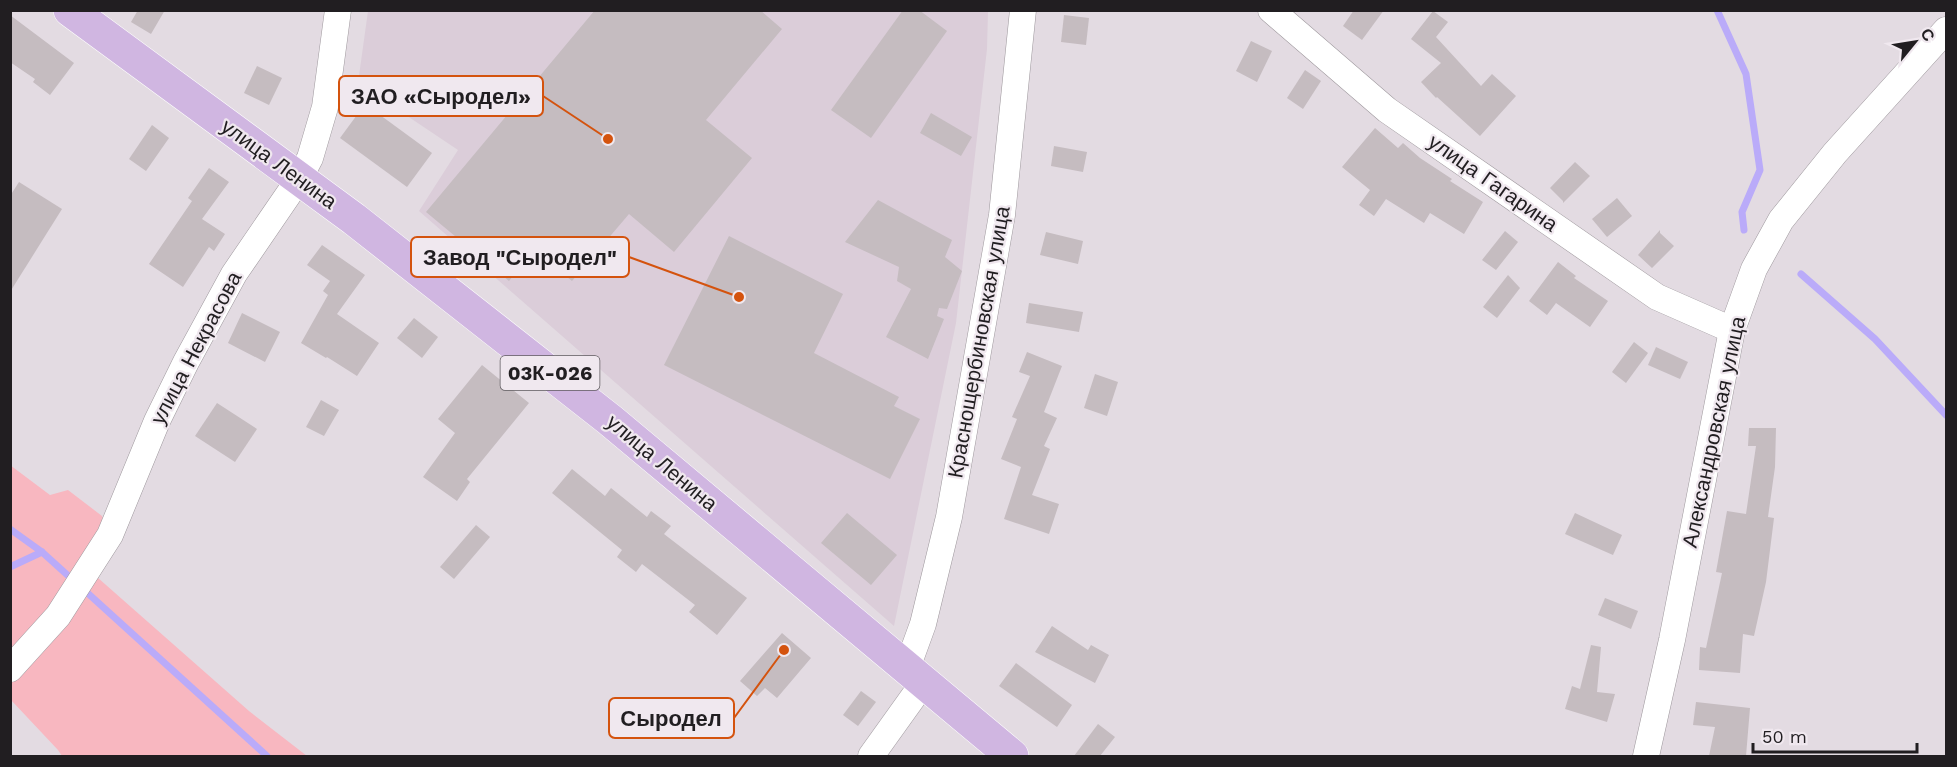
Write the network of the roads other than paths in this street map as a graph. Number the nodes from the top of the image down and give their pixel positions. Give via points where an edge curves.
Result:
1 (70, 10) edge
2 (338, 10) edge
3 (1023, 10) edge
4 (1271, 10) edge
5 (1947, 30) edge
6 (299, 179) junction
7 (1732, 330) junction
8 (10, 669) edge
9 (916, 675) junction
10 (871, 756) edge
11 (1012, 756) edge
12 (1646, 756) edge

1 - 6 main road, улица Ленина / 03К-026
2 - 6 street, улица Некрасова via 321,125
3 - 9 street, Краснощербиновская улица via 1002,215 949,517 923,624
4 - 7 street, улица Гагарина via 1387,110 1657,297
5 - 7 street, Александровская улица via 1835,153 1781,220 1754,269
6 - 8 street, улица Некрасова via 234,274 196,343 157,420 110,535 58,616
6 - 9 main road, улица Ленина / 03К-026 via 610,420
7 - 12 street, Александровская улица
9 - 10 street, Краснощербиновская улица
9 - 11 main road, улица Ленина / 03К-026

